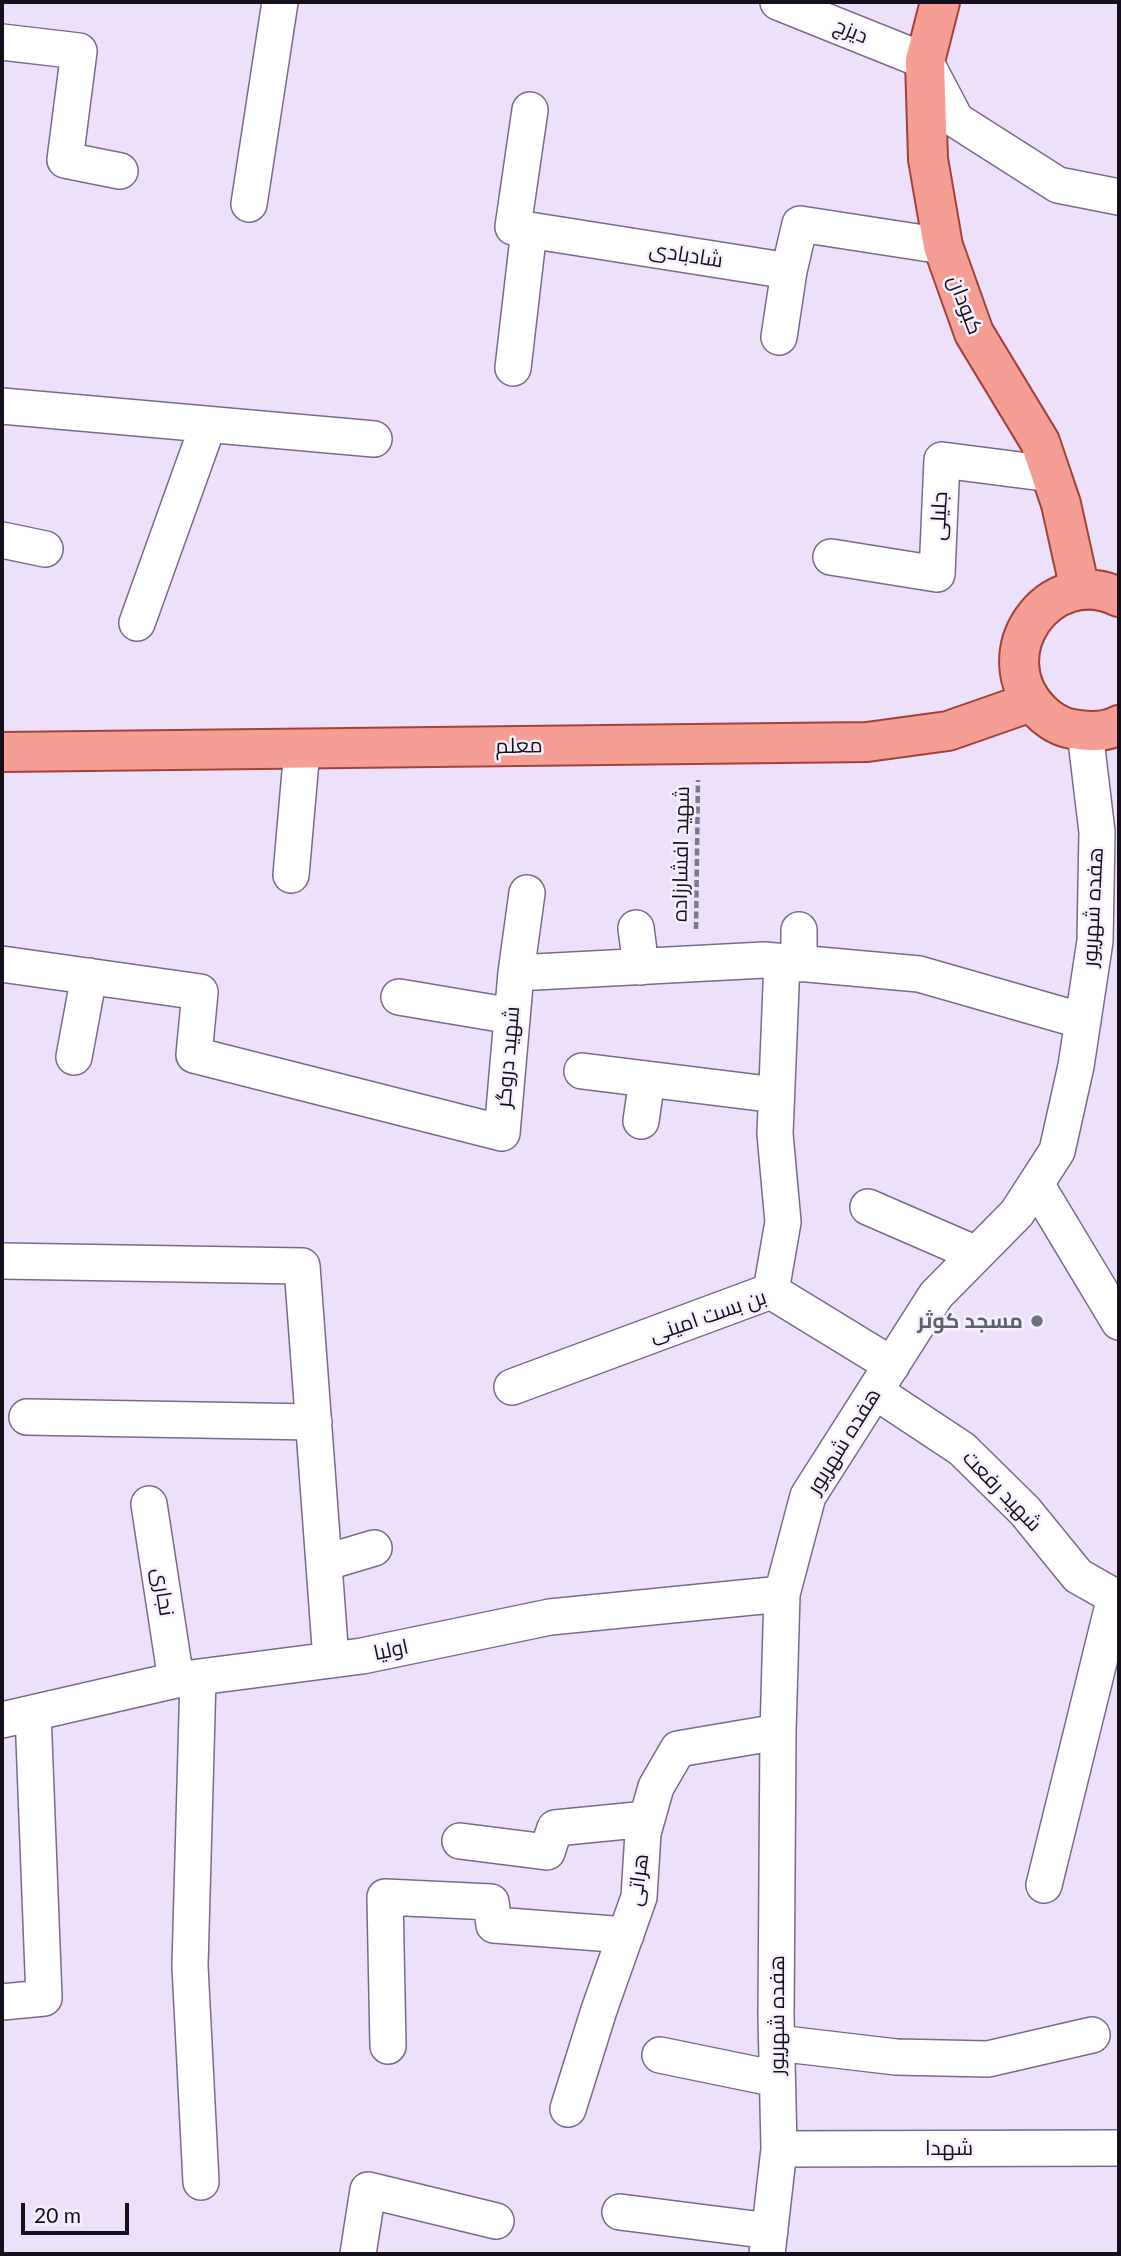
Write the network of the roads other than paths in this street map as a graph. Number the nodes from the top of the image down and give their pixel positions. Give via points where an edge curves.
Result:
1 (279, 2) edge
2 (778, 2) edge
3 (940, 2) edge
4 (2, 42) edge
5 (925, 61) junction
6 (530, 110) dead end
7 (120, 172) dead end
8 (1119, 197) edge
9 (249, 204) dead end
10 (529, 230) junction
11 (943, 246) junction
12 (789, 271) junction
13 (779, 337) dead end
14 (513, 368) dead end
15 (4, 413) edge
16 (208, 425) junction
17 (374, 439) dead end
18 (1051, 474) junction
19 (2, 540) edge
20 (45, 549) dead end
21 (831, 557) dead end
22 (1107, 590) edge
23 (138, 623) dead end
24 (1031, 702) junction
25 (1109, 731) edge
26 (302, 749) junction
27 (2, 752) edge
28 (291, 875) dead end
29 (527, 893) dead end
30 (636, 928) dead end
31 (793, 952) junction
32 (2, 964) edge
33 (641, 967) junction
34 (516, 973) junction
35 (89, 976) junction
36 (399, 997) dead end
37 (512, 1016) junction
38 (1083, 1021) junction
39 (74, 1057) dead end
40 (582, 1071) dead end
41 (647, 1079) junction
42 (776, 1096) junction
43 (641, 1121) dead end
44 (1036, 1184) junction
45 (868, 1206) dead end
46 (976, 1254) junction
47 (2, 1261) edge
48 (771, 1291) junction
49 (1119, 1321) edge
50 (884, 1378) junction
51 (512, 1387) dead end
52 (27, 1417) dead end
53 (314, 1422) junction
54 (149, 1504) dead end
55 (374, 1548) dead end
56 (324, 1563) junction
57 (782, 1594) junction
58 (1118, 1601) edge
59 (331, 1660) junction
60 (187, 1679) junction
61 (17, 1717) edge
62 (778, 1732) junction
63 (647, 1819) junction
64 (460, 1842) dead end
65 (1044, 1885) dead end
66 (625, 1935) junction
67 (2, 2002) edge
68 (1092, 2035) dead end
69 (777, 2043) junction
70 (387, 2046) dead end
71 (660, 2055) dead end
72 (778, 2079) junction
73 (568, 2109) dead end
74 (1119, 2148) edge
75 (779, 2149) junction
76 (201, 2182) dead end
77 (620, 2212) dead end
78 (496, 2221) dead end
79 (769, 2243) edge
80 (358, 2254) edge

1 - 9 street
2 - 5 street, دیزج
3 - 5 main road, کبودان
4 - 7 street via 79,51 65,160
5 - 8 street via 956,120 1058,185
5 - 11 main road, کبودان via 928,159
6 - 10 street via 513,227
10 - 12 street, شادبادی
10 - 14 street
11 - 12 street via 800,224
11 - 18 main road, کبودان via 974,333 1040,442
12 - 13 street
15 - 16 street
16 - 17 street
16 - 23 street
18 - 21 street, جلیلی via 942,460 937,575
18 - 22 main road, کبودان via 1061,504
19 - 20 street
22 - 24 main road via 1057,597 1037,612 1024,632 1018,656 1021,680
24 - 25 main road via 1064,727
24 - 26 main road, معلم via 948,731 867,742
25 - 38 street, هفده شهریور via 1097,832 1096,941
26 - 27 main road, معلم
26 - 28 street
29 - 34 street, شهید دروگر
30 - 33 street
31 - 33 street via 764,960
31 - 38 street via 919,974
31 - 42 street
32 - 35 street, شهید دروگر
33 - 34 street
34 - 37 street, شهید دروگر
35 - 37 street, شهید دروگر via 201,992 194,1055 502,1133
35 - 39 street
36 - 37 street
38 - 44 street, هفده شهریور via 1058,1151
40 - 41 street
41 - 42 street
41 - 43 street
42 - 48 street via 783,1222
44 - 46 street, هفده شهریور via 1017,1213
44 - 49 street
45 - 46 street
46 - 50 street, هفده شهریور via 936,1295
47 - 53 street via 302,1266
48 - 50 street, بن بست امینی
48 - 51 street, بن بست امینی
50 - 57 street, هفده شهریور via 808,1496
50 - 58 street, شهید رفعت via 1025,1511 1078,1576
52 - 53 street
53 - 56 street
54 - 60 street, نجاری
55 - 56 street
56 - 59 street
57 - 59 street, اولیا via 550,1618
57 - 62 street, هفده شهریور
58 - 65 street
59 - 60 street, اولیا
60 - 61 street, اولیا
60 - 76 street, نجاری via 190,1966
61 - 67 street via 44,1998
62 - 63 street, هراتی via 678,1749 656,1787
62 - 69 street, هفده شهریور
63 - 64 street via 555,1828 547,1852
63 - 66 street, هراتی via 639,1897
66 - 70 street via 494,1925 491,1902 405,1882 385,1897
66 - 73 street, هراتی
68 - 69 street via 988,2059 896,2057
69 - 72 street, هفده شهریور
71 - 72 street
72 - 75 street, هفده شهریور
74 - 75 street, شهدا
75 - 79 street, هفده شهریور
77 - 79 street
78 - 80 street via 368,2190

